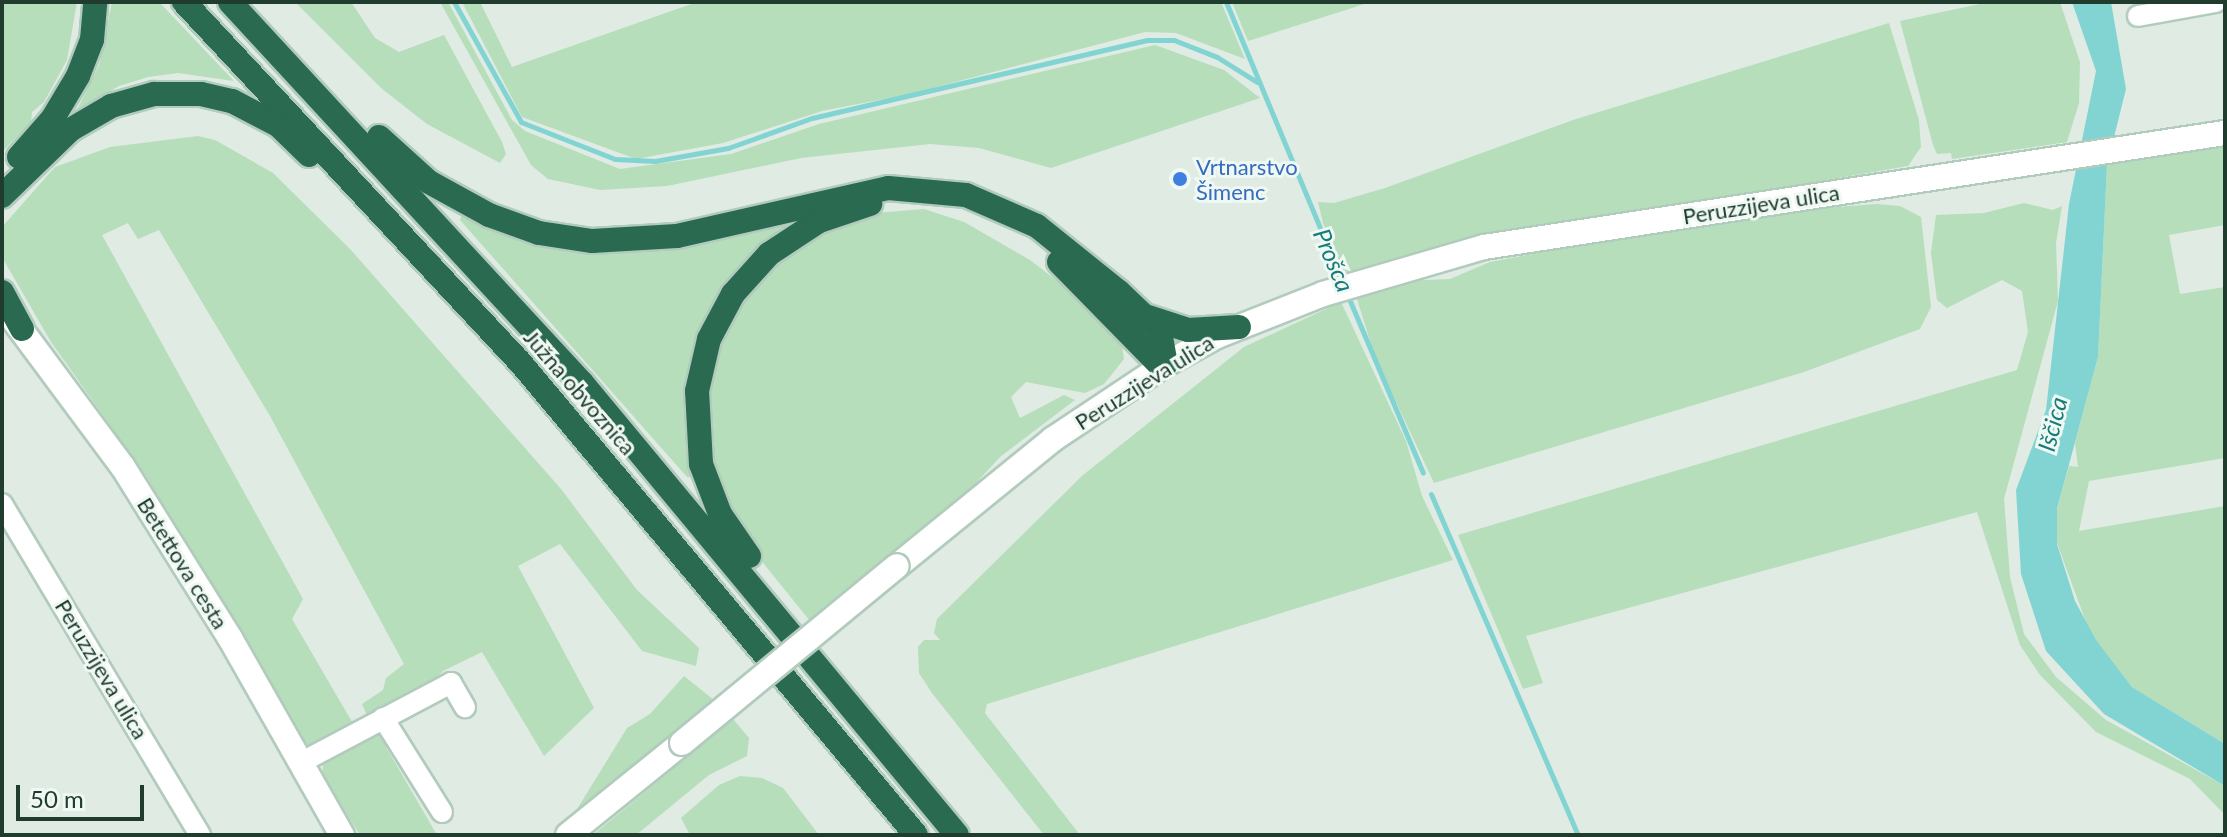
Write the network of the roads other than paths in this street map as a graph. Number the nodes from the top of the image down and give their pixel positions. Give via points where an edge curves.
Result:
1 (95, 2) edge
2 (184, 2) edge
3 (230, 2) edge
4 (2216, 2) edge
5 (2138, 16) dead end
6 (300, 75) junction
7 (2225, 133) edge
8 (2, 172) edge
9 (2, 196) edge
10 (400, 229) junction
11 (2, 292) edge
12 (2, 306) edge
13 (1146, 316) junction
14 (1239, 327) junction
15 (22, 329) junction
16 (1164, 365) junction
17 (2, 504) edge
18 (762, 595) junction
19 (465, 707) dead end
20 (383, 718) junction
21 (300, 763) junction
22 (442, 812) dead end
23 (200, 835) edge
24 (342, 835) edge
25 (568, 835) edge
26 (916, 835) edge
27 (957, 835) edge

1 - 8 highway via 92,40 78,76 53,118
2 - 10 highway, Južna obvoznica
3 - 6 highway, Južna obvoznica
4 - 5 street
6 - 13 highway via 340,96 429,182 489,215 539,233 592,241 646,240 860,192 945,190 988,202 1037,226
6 - 18 highway, Južna obvoznica via 582,383
7 - 14 street, Peruzzijeva ulica via 1484,247 1323,294
9 - 10 highway via 60,138 95,114 154,94 201,94 232,101 278,125 344,192
10 - 26 highway, Južna obvoznica via 618,474
11 - 15 highway
12 - 15 street, Betettova cesta
13 - 14 highway via 1188,330
13 - 16 highway via 1166,342
14 - 16 street, Peruzzijeva ulica
15 - 21 street, Betettova cesta via 123,467 230,638
16 - 18 highway via 1059,261 983,215 929,203 892,202 853,208 801,231 757,266 723,309 697,391 698,443 706,482 720,514 761,571
16 - 25 street, Peruzzijeva ulica, bridge via 1053,439
17 - 23 street, Peruzzijeva ulica
18 - 27 highway, Južna obvoznica
19 - 20 street via 451,683
20 - 21 street
20 - 22 street
21 - 24 street, Betettova cesta

